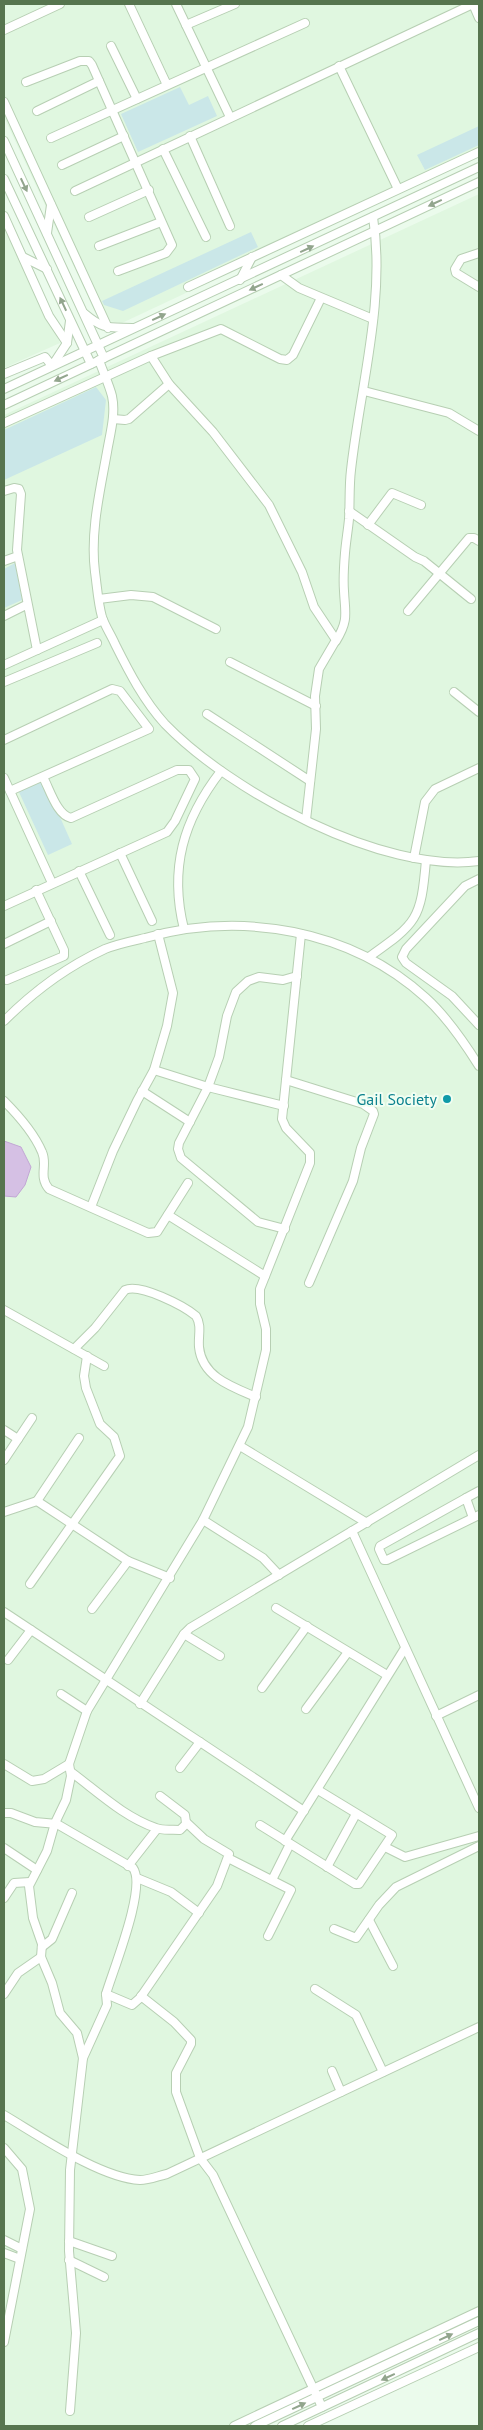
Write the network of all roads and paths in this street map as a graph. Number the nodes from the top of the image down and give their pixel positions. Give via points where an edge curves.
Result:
1 (60, 4) edge
2 (129, 4) edge
3 (176, 4) edge
4 (235, 4) edge
5 (473, 4) edge
6 (479, 18) edge
7 (305, 23) dead end
8 (186, 25) junction
9 (4, 30) edge
10 (111, 46) dead end
11 (339, 66) junction
12 (206, 68) junction
13 (99, 81) junction
14 (26, 82) dead end
15 (167, 85) junction
16 (137, 99) junction
17 (4, 102) edge
18 (112, 110) junction
19 (37, 111) dead end
20 (230, 117) junction
21 (124, 136) junction
22 (190, 136) junction
23 (51, 138) dead end
24 (4, 141) edge
25 (163, 149) junction
26 (479, 152) edge
27 (136, 162) junction
28 (62, 165) dead end
29 (479, 167) edge
30 (4, 178) edge
31 (479, 182) edge
32 (398, 189) junction
33 (149, 190) junction
34 (76, 191) dead end
35 (51, 205) junction
36 (4, 216) edge
37 (89, 217) dead end
38 (373, 217) junction
39 (162, 222) junction
40 (230, 226) dead end
41 (375, 231) junction
42 (47, 234) junction
43 (206, 237) dead end
44 (99, 246) dead end
45 (479, 252) edge
46 (23, 257) junction
47 (252, 257) junction
48 (47, 269) junction
49 (118, 271) dead end
50 (281, 275) junction
51 (240, 280) junction
52 (479, 286) edge
53 (188, 287) dead end
54 (321, 298) junction
55 (84, 313) junction
56 (70, 319) junction
57 (373, 319) junction
58 (108, 328) junction
59 (136, 328) junction
60 (67, 343) junction
61 (99, 345) junction
62 (86, 351) junction
63 (151, 356) junction
64 (98, 361) junction
65 (52, 366) junction
66 (4, 374) edge
67 (105, 376) junction
68 (169, 384) junction
69 (4, 389) edge
70 (364, 391) junction
71 (4, 404) edge
72 (113, 419) junction
73 (4, 423) edge
74 (479, 431) edge
75 (4, 491) edge
76 (421, 505) dead end
77 (349, 511) junction
78 (368, 524) junction
79 (479, 542) edge
80 (18, 556) junction
81 (4, 561) edge
82 (439, 573) junction
83 (99, 599) junction
84 (471, 599) dead end
85 (26, 605) junction
86 (408, 611) dead end
87 (4, 616) edge
88 (104, 620) junction
89 (216, 629) dead end
90 (336, 641) junction
91 (97, 643) dead end
92 (37, 650) junction
93 (230, 662) dead end
94 (4, 665) edge
95 (4, 682) edge
96 (454, 692) dead end
97 (316, 706) junction
98 (479, 712) edge
99 (207, 714) dead end
100 (164, 723) junction
101 (149, 729) junction
102 (4, 740) edge
103 (479, 768) edge
104 (221, 771) junction
105 (43, 777) junction
106 (4, 778) edge
107 (310, 781) junction
108 (10, 791) junction
109 (306, 820) junction
110 (120, 853) junction
111 (414, 858) junction
112 (426, 860) junction
113 (479, 861) edge
114 (79, 871) junction
115 (479, 879) edge
116 (52, 883) junction
117 (36, 890) junction
118 (4, 904) edge
119 (51, 921) junction
120 (152, 921) dead end
121 (184, 930) junction
122 (158, 934) junction
123 (301, 934) junction
124 (110, 935) dead end
125 (4, 944) edge
126 (369, 957) junction
127 (297, 976) junction
128 (7, 980) dead end
129 (4, 1019) edge
130 (479, 1025) edge
131 (479, 1066) edge
132 (154, 1070) junction
133 (286, 1080) junction
134 (208, 1087) junction
135 (142, 1091) junction
136 (4, 1101) edge
137 (284, 1106) junction
138 (190, 1122) junction
139 (188, 1183) dead end
140 (92, 1207) junction
141 (168, 1216) junction
142 (285, 1229) junction
143 (265, 1276) junction
144 (309, 1283) dead end
145 (4, 1310) edge
146 (74, 1349) junction
147 (87, 1356) junction
148 (104, 1366) dead end
149 (256, 1397) junction
150 (32, 1418) dead end
151 (4, 1430) edge
152 (79, 1438) dead end
153 (18, 1439) junction
154 (240, 1446) junction
155 (479, 1456) edge
156 (4, 1460) edge
157 (479, 1490) edge
158 (466, 1498) junction
159 (37, 1501) junction
160 (4, 1512) edge
161 (476, 1516) edge
162 (203, 1520) junction
163 (367, 1522) junction
164 (72, 1524) junction
165 (352, 1532) junction
166 (128, 1561) junction
167 (280, 1575) junction
168 (170, 1578) junction
169 (30, 1584) dead end
170 (276, 1608) dead end
171 (92, 1609) dead end
172 (4, 1612) edge
173 (307, 1626) junction
174 (31, 1630) junction
175 (184, 1634) junction
176 (405, 1648) junction
177 (348, 1652) junction
178 (220, 1656) dead end
179 (8, 1660) dead end
180 (387, 1675) junction
181 (104, 1680) junction
182 (262, 1688) dead end
183 (60, 1694) dead end
184 (479, 1695) edge
185 (140, 1704) junction
186 (306, 1709) dead end
187 (87, 1711) junction
188 (436, 1716) junction
189 (200, 1742) junction
190 (4, 1764) edge
191 (70, 1768) junction
192 (180, 1768) dead end
193 (318, 1790) junction
194 (160, 1796) dead end
195 (479, 1808) edge
196 (304, 1811) junction
197 (4, 1813) edge
198 (356, 1814) junction
199 (55, 1823) junction
200 (186, 1823) junction
201 (260, 1824) dead end
202 (157, 1829) junction
203 (479, 1836) edge
204 (288, 1843) junction
205 (479, 1846) edge
206 (385, 1847) junction
207 (4, 1848) edge
208 (228, 1858) junction
209 (128, 1866) junction
210 (327, 1867) junction
211 (36, 1870) junction
212 (137, 1878) junction
213 (272, 1880) junction
214 (30, 1882) junction
215 (72, 1893) dead end
216 (4, 1898) edge
217 (199, 1913) junction
218 (369, 1920) junction
219 (334, 1929) dead end
220 (268, 1936) dead end
221 (42, 1947) junction
222 (42, 1957) junction
223 (393, 1966) dead end
224 (316, 1989) dead end
225 (4, 1994) edge
226 (106, 1994) junction
227 (141, 1996) junction
228 (479, 2026) edge
229 (83, 2058) junction
230 (332, 2071) dead end
231 (383, 2072) junction
232 (341, 2092) junction
233 (4, 2115) edge
234 (4, 2148) edge
235 (72, 2156) junction
236 (200, 2158) junction
237 (4, 2240) edge
238 (69, 2241) junction
239 (22, 2249) junction
240 (4, 2253) edge
241 (112, 2256) dead end
242 (20, 2260) junction
243 (69, 2260) junction
244 (104, 2278) dead end
245 (479, 2311) edge
246 (479, 2321) edge
247 (479, 2333) edge
248 (4, 2342) edge
249 (479, 2347) edge
250 (314, 2389) junction
251 (317, 2397) junction
252 (322, 2407) junction
253 (70, 2410) dead end
254 (234, 2426) edge
255 (255, 2426) edge
256 (282, 2426) edge
257 (308, 2426) edge

1 - 9 street
2 - 15 street
3 - 8 street
4 - 8 street
5 - 6 street
5 - 11 street
7 - 12 street
8 - 12 street
10 - 16 street
11 - 20 street
11 - 32 street
12 - 15 street
12 - 20 street
13 - 14 street via 90,61 85,61
13 - 18 street
13 - 19 street
15 - 16 street
16 - 18 street
17 - 35 street
18 - 21 street
18 - 23 street
20 - 22 street
21 - 27 street
21 - 28 street
22 - 25 street
22 - 40 street
24 -> 42 street
25 - 27 street
25 - 43 street
26 - 32 street
27 - 33 street
27 - 34 street
29 - 38 street
30 - 48 street
31 -> 41 street
32 - 47 street
33 - 37 street
33 - 39 street
35 - 42 street
35 - 58 street
36 - 46 street
38 - 41 street
51 -> 38 street
39 - 44 street
39 - 49 street via 172,245 168,251
41 - 50 street
41 - 57 street
42 - 55 street
45 - 52 street via 461,259 455,269 456,273
46 - 48 street
46 - 60 street via 49,316
47 - 51 street
47 - 53 street
56 -> 48 street
50 - 54 street
50 -> 64 street
59 -> 51 street
54 - 57 street
54 - 63 street via 293,355 287,360 221,329
55 - 58 street via 98,325
55 - 61 street
56 - 60 street
56 - 62 street
57 - 70 street
58 - 59 street
59 - 61 street
60 - 65 street
61 - 62 street
61 - 64 street
62 - 64 street
62 - 65 street
63 - 67 street
63 - 68 street
64 - 67 street
64 -> 71 street
65 - 66 street via 45,357
65 - 69 street
67 - 72 street via 112,397
67 - 73 street
68 - 72 street via 128,419
68 - 90 street via 213,432 269,505 302,572 314,607
70 - 74 street via 449,413
70 - 77 street via 350,471
72 - 83 street via 94,531 94,570
75 - 80 street via 14,488 21,494
76 - 78 street via 392,493
77 - 78 street
77 - 90 street via 344,567 347,613 344,629
78 - 82 street
79 - 82 street via 469,538
80 - 81 street
80 - 85 street
82 - 84 street
82 - 86 street
83 - 88 street
83 - 89 street via 153,597
85 - 87 street
85 - 92 street
88 - 92 street
88 - 100 street via 137,686
90 - 97 street via 319,669
91 - 95 street
92 - 94 street
93 - 97 street
96 - 98 street
97 - 107 street
99 - 107 street
100 - 101 street
100 - 104 street
101 - 102 street via 120,691 112,689
101 - 105 street
103 - 111 street via 435,789 430,795 425,802
104 - 109 street
104 - 121 street via 204,792 183,842 179,896
105 - 108 street
105 - 110 street via 61,812 72,818 177,770 190,770 194,779 171,828
106 - 108 street
107 - 109 street
108 - 116 street
109 - 111 street
110 - 114 street
110 - 120 street
111 - 112 street
112 - 113 street
112 - 126 street via 422,899 413,921 404,932
114 - 116 street
114 - 124 street
115 - 130 street via 465,886 402,957 452,996
116 - 117 street
117 - 118 street
117 - 119 street
119 - 125 street
119 - 128 street via 64,956
121 - 122 street
121 - 123 street via 238,924
122 - 129 street via 107,948 66,969 26,998
122 - 132 street via 173,994
123 - 126 street
123 - 127 street
126 - 131 street via 426,998 466,1045
127 - 133 street
127 - 134 street via 283,980 259,977 248,981 236,992
132 - 134 street
132 - 135 street
133 - 137 street
133 - 144 street via 363,1104 374,1114 352,1181
134 - 137 street
134 - 138 street
135 - 138 street
135 - 140 street
136 - 140 street via 42,1152 44,1184
137 - 142 street via 282,1119 286,1128 310,1153 310,1163
138 - 142 street via 179,1143 181,1158 258,1222
139 - 141 street
140 - 141 street via 154,1234
141 - 143 street
142 - 143 street
143 - 149 street via 260,1304 266,1330 266,1350
145 - 146 street
146 - 147 street
146 - 149 street via 125,1290 144,1290 196,1316 200,1323 199,1348 212,1374 226,1385
147 - 148 street
147 - 164 street via 86,1388 100,1424 114,1437 120,1456
149 - 154 street
150 - 153 street
151 - 153 street
152 - 159 street
153 - 156 street
154 - 162 street
154 - 163 street
155 - 163 street
157 - 158 street
158 - 161 street
158 - 161 street via 380,1546 384,1560
159 - 160 street
159 - 164 street
162 - 167 street via 263,1558
162 - 168 street
163 - 165 street
164 - 166 street
164 - 169 street
165 - 167 street
165 - 176 street
166 - 168 street
166 - 171 street
167 - 175 street
168 - 181 street
170 - 173 street
172 - 174 street
173 - 177 street
173 - 182 street
174 - 179 street
174 - 181 street
175 - 178 street
175 - 185 street
176 - 180 street
176 - 188 street
177 - 180 street
177 - 186 street
180 - 193 street
181 - 185 street
181 - 187 street
183 - 187 street
184 - 188 street
185 - 189 street
187 - 191 street
188 - 195 street
189 - 192 street
189 - 196 street
190 - 191 street via 32,1781
191 - 199 street via 66,1800
191 - 202 street via 110,1804
193 - 196 street
193 - 198 street
194 - 200 street via 185,1815
196 - 204 street
197 - 199 street via 36,1822
198 - 206 street via 392,1835
198 - 210 street
199 - 209 street
199 - 211 street via 48,1851
200 - 202 street via 180,1830
200 - 208 street via 204,1839 228,1853
201 - 204 street
202 - 209 street
203 - 206 street via 405,1857
204 - 210 street
204 - 213 street
205 - 218 street via 396,1886
206 - 210 street via 358,1884
207 - 211 street
208 - 213 street
208 - 217 street via 218,1883
209 - 212 street
211 - 214 street
212 - 217 street via 171,1892
212 - 226 street via 130,1921
213 - 220 street via 292,1891
214 - 216 street via 14,1883
214 - 221 street via 29,1897
215 - 221 street via 52,1938
217 - 227 street
218 - 219 street via 356,1938
218 - 223 street
221 - 222 street
222 - 225 street via 18,1973
222 - 229 street via 60,2013 77,2033
224 - 231 street via 356,2015
226 - 227 street via 132,2005
226 - 229 street via 107,2005
227 - 236 street via 191,2040 176,2073 176,2092
228 - 231 street
229 - 235 street
230 - 232 street
231 - 232 street
232 - 236 street
233 - 235 street
234 - 239 street via 22,2169 30,2200
235 - 236 street via 124,2177 141,2180 167,2174
235 - 238 street
236 - 250 street via 213,2175
237 - 239 street
238 - 241 street
238 - 243 street
239 - 242 street
240 - 242 street
242 - 248 street
243 - 244 street
243 - 253 street via 76,2333
245 - 250 street
251 -> 246 street
247 -> 252 street
249 - 257 street
250 - 251 street
250 - 254 street
251 - 252 street
255 -> 251 street
252 - 256 street

